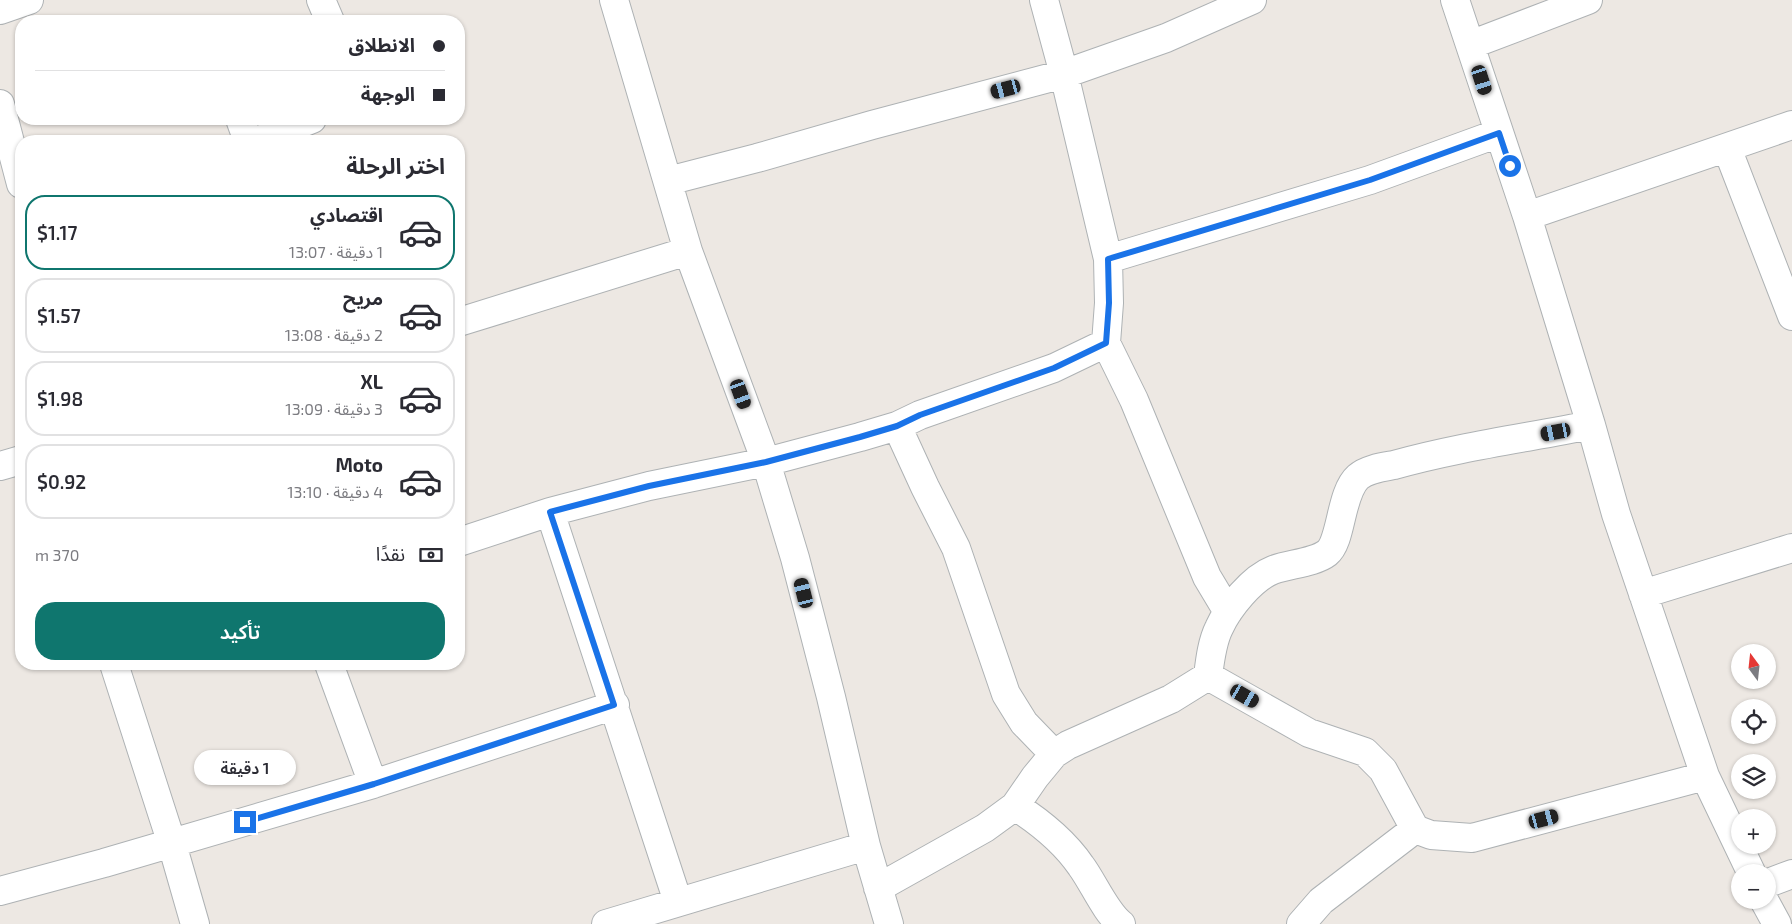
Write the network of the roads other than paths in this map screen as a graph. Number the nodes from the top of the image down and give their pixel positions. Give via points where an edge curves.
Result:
1 (29, 0) edge
2 (321, 0) edge
3 (614, 0) edge
4 (1044, 0) edge
5 (1252, 0) edge
6 (1455, 0) edge
7 (1588, 0) edge
8 (0, 10) edge
9 (327, 15) edge
10 (1470, 45) junction
11 (1064, 74) junction
12 (8, 109) edge
13 (297, 125) edge
14 (1792, 125) edge
15 (1499, 133) junction
16 (273, 135) edge
17 (1727, 148) junction
18 (15, 149) edge
19 (668, 181) junction
20 (1526, 216) junction
21 (688, 251) junction
22 (1108, 259) junction
23 (1792, 316) edge
24 (465, 320) edge
25 (1106, 343) junction
26 (1592, 425) junction
27 (897, 426) junction
28 (15, 462) edge
29 (766, 462) junction
30 (0, 466) edge
31 (550, 512) junction
32 (465, 540) edge
33 (1792, 548) edge
34 (1643, 594) junction
35 (1228, 612) junction
36 (116, 670) edge
37 (331, 670) edge
38 (1208, 676) junction
39 (614, 705) junction
40 (1054, 754) junction
41 (1705, 776) junction
42 (374, 784) junction
43 (1015, 806) junction
44 (1415, 829) junction
45 (172, 844) junction
46 (866, 846) junction
47 (1746, 864) edge
48 (1792, 874) edge
49 (1776, 880) edge
50 (878, 888) junction
51 (0, 891) edge
52 (678, 902) junction
53 (1769, 909) edge
54 (195, 924) edge
55 (606, 924) edge
56 (889, 924) edge
57 (1120, 924) edge
58 (1301, 924) edge
59 (1777, 924) edge

1 - 8 street
2 - 9 street
3 - 19 street
4 - 11 street
5 - 11 street via 1166,38
6 - 10 street
7 - 10 street
10 - 15 street
11 - 19 street
11 - 22 street
12 - 18 street
13 - 16 street
14 - 17 street
15 - 20 street
15 - 22 street via 1370,180
17 - 20 street
17 - 23 street
19 - 21 street
20 - 26 street
21 - 24 street
21 - 29 street
22 - 25 street
25 - 27 street via 1054,368
25 - 35 street via 1134,400 1207,578
26 - 34 street via 1616,514
26 - 35 street via 1414,459 1358,476 1347,496 1332,548 1322,556 1272,570 1255,580
27 - 29 street
27 - 40 street via 956,548 1006,694 1024,723
28 - 30 street
29 - 31 street via 649,486
29 - 46 street via 795,558
31 - 32 street
31 - 39 street
33 - 34 street
34 - 41 street
35 - 38 street via 1212,650
36 - 45 street
37 - 42 street
38 - 40 street via 1171,699
38 - 44 street via 1309,733 1366,752 1383,770
39 - 42 street
39 - 52 street
40 - 43 street
41 - 44 street via 1472,838 1431,835
41 - 47 street
42 - 45 street
43 - 50 street via 985,828
43 - 57 street via 1057,836 1082,866
44 - 58 street via 1321,901
45 - 51 street
45 - 54 street
46 - 50 street
46 - 52 street
48 - 49 street
50 - 56 street
52 - 55 street
53 - 59 street

